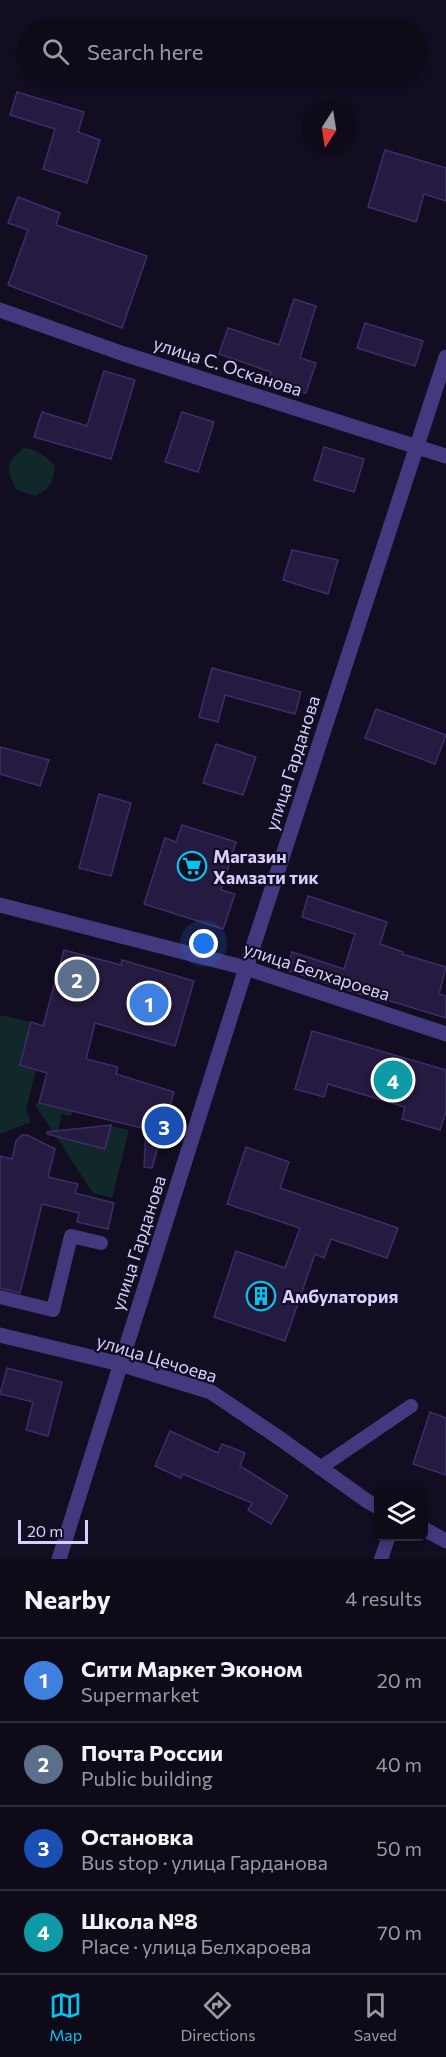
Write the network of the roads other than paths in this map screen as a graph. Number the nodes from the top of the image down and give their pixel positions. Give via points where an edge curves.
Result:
1 (0, 310) edge
2 (446, 357) edge
3 (416, 446) junction
4 (446, 456) edge
5 (0, 905) edge
6 (246, 968) junction
7 (446, 1034) edge
8 (101, 1243) dead end
9 (0, 1297) edge
10 (0, 1335) edge
11 (120, 1364) junction
12 (411, 1406) dead end
13 (320, 1468) junction
14 (374, 1505) edge
15 (428, 1532) edge
16 (446, 1540) edge
17 (387, 1541) edge
18 (59, 1559) edge
19 (381, 1559) edge

1 - 3 street, улица С. Осканова via 124,354
2 - 3 street, улица Гарданова
3 - 4 street, улица С. Осканова
3 - 6 street, улица Гарданова
5 - 6 street, улица Белхароева
6 - 7 street, улица Белхароева
6 - 11 street, улица Гарданова
8 - 9 lane via 71,1236 53,1310
10 - 11 street, улица Цечоева
11 - 13 street, улица Цечоева via 211,1392
11 - 18 street, улица Гарданова
12 - 13 lane
13 - 14 street, улица Цечоева
15 - 16 street
17 - 19 lane

